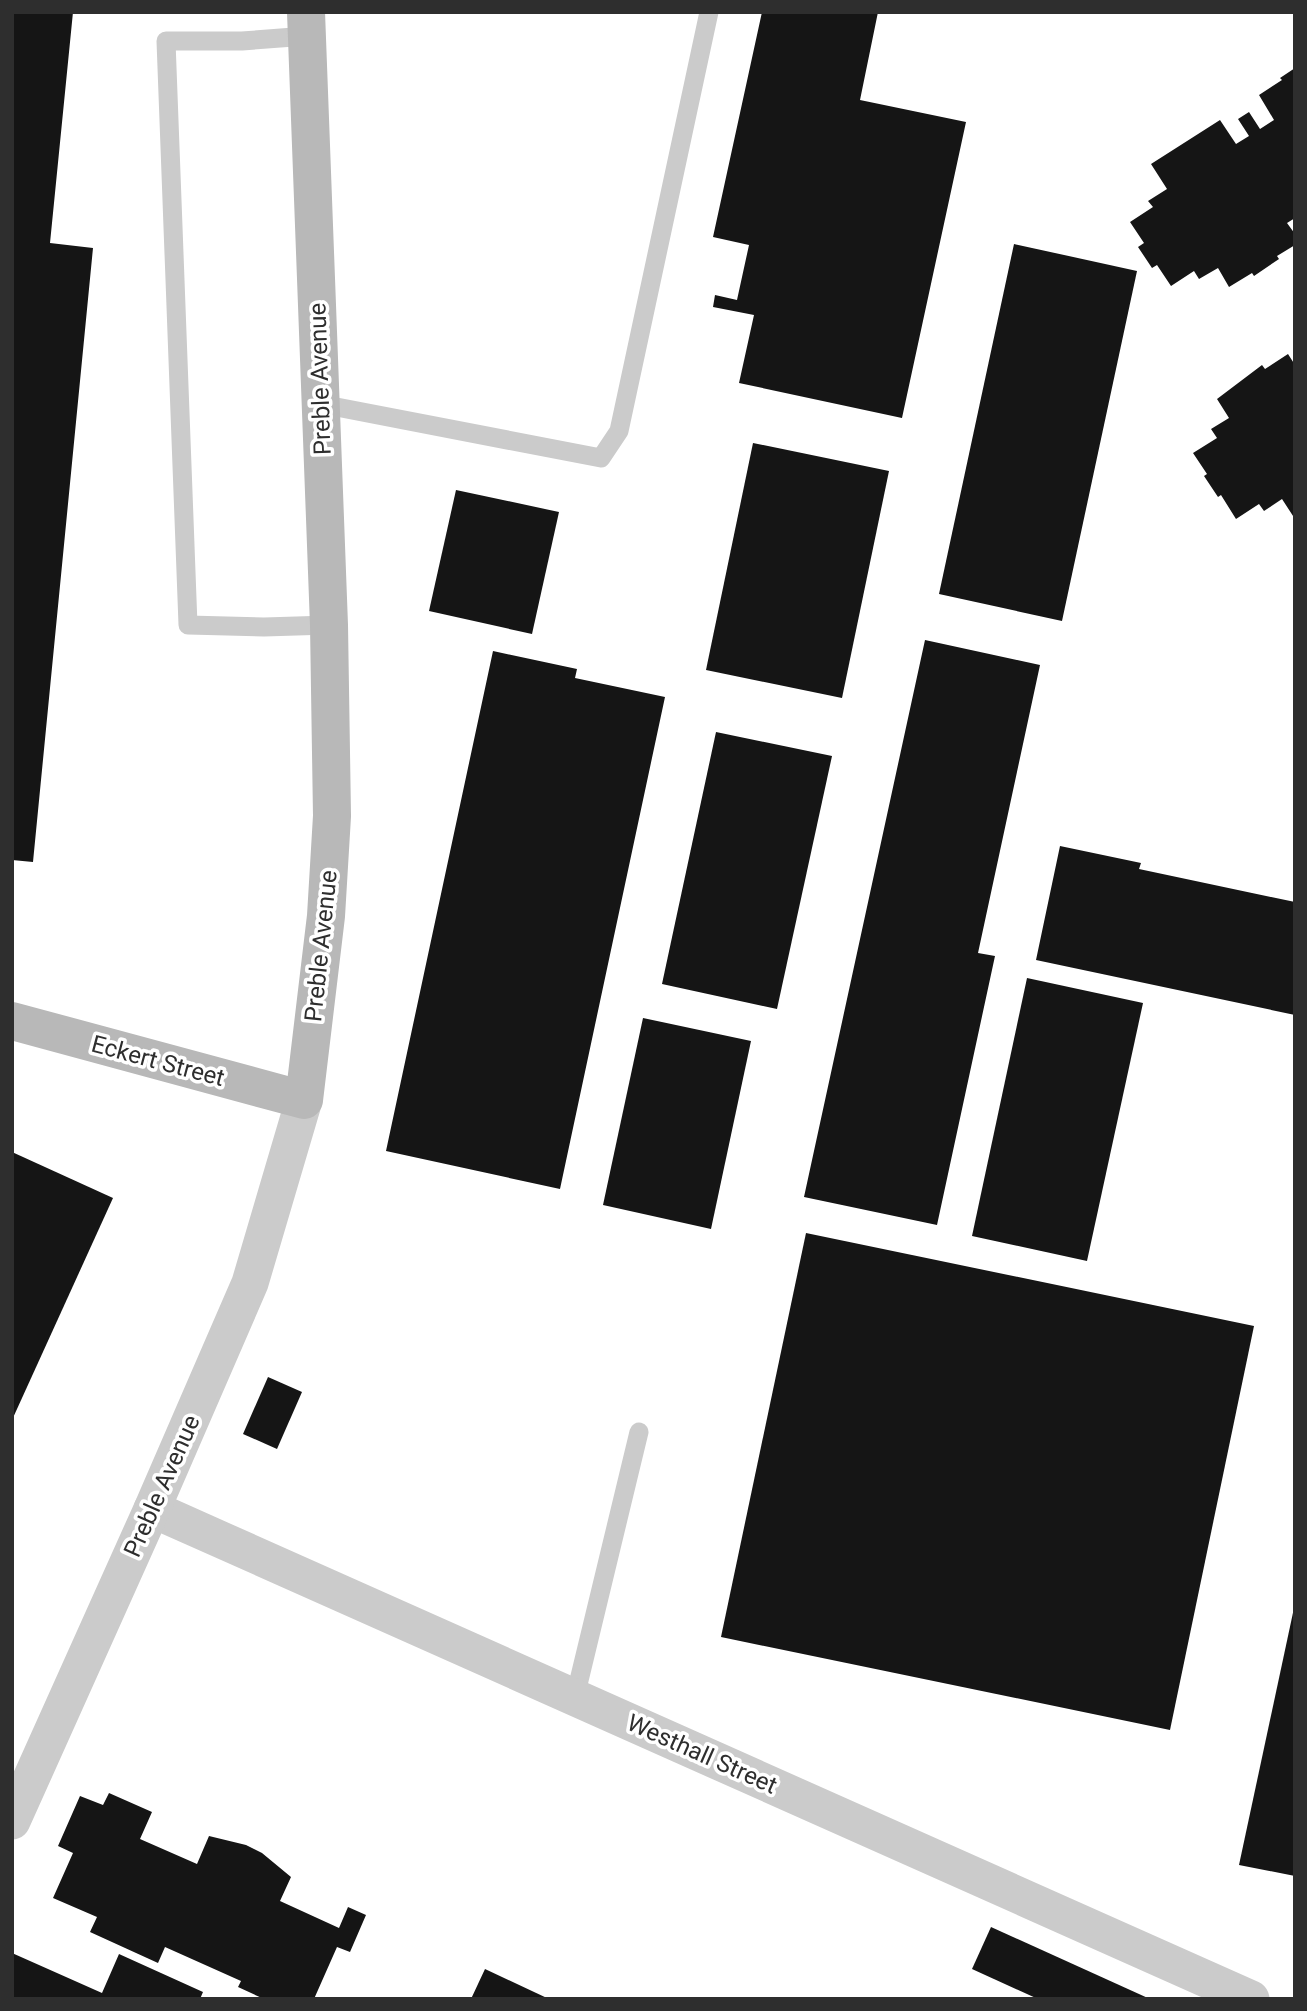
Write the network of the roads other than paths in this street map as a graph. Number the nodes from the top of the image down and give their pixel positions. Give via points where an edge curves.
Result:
1 (709, 12) edge
2 (306, 24) edge
3 (321, 404) junction
4 (329, 625) junction
5 (12, 1021) edge
6 (304, 1100) junction
7 (639, 1432) dead end
8 (152, 1509) junction
9 (575, 1697) junction
10 (12, 1821) edge
11 (1251, 1999) edge

1 - 3 lane via 619,431 601,458
2 - 3 street, Preble Avenue
2 - 4 lane via 242,41 166,41 188,625
3 - 4 street, Preble Avenue
4 - 6 street, Preble Avenue via 332,816 326,916
5 - 6 street, Eckert Street
6 - 8 street, Preble Avenue via 250,1283
7 - 9 lane
8 - 9 street, Westhall Street
8 - 10 street, Preble Avenue
9 - 11 street, Westhall Street

